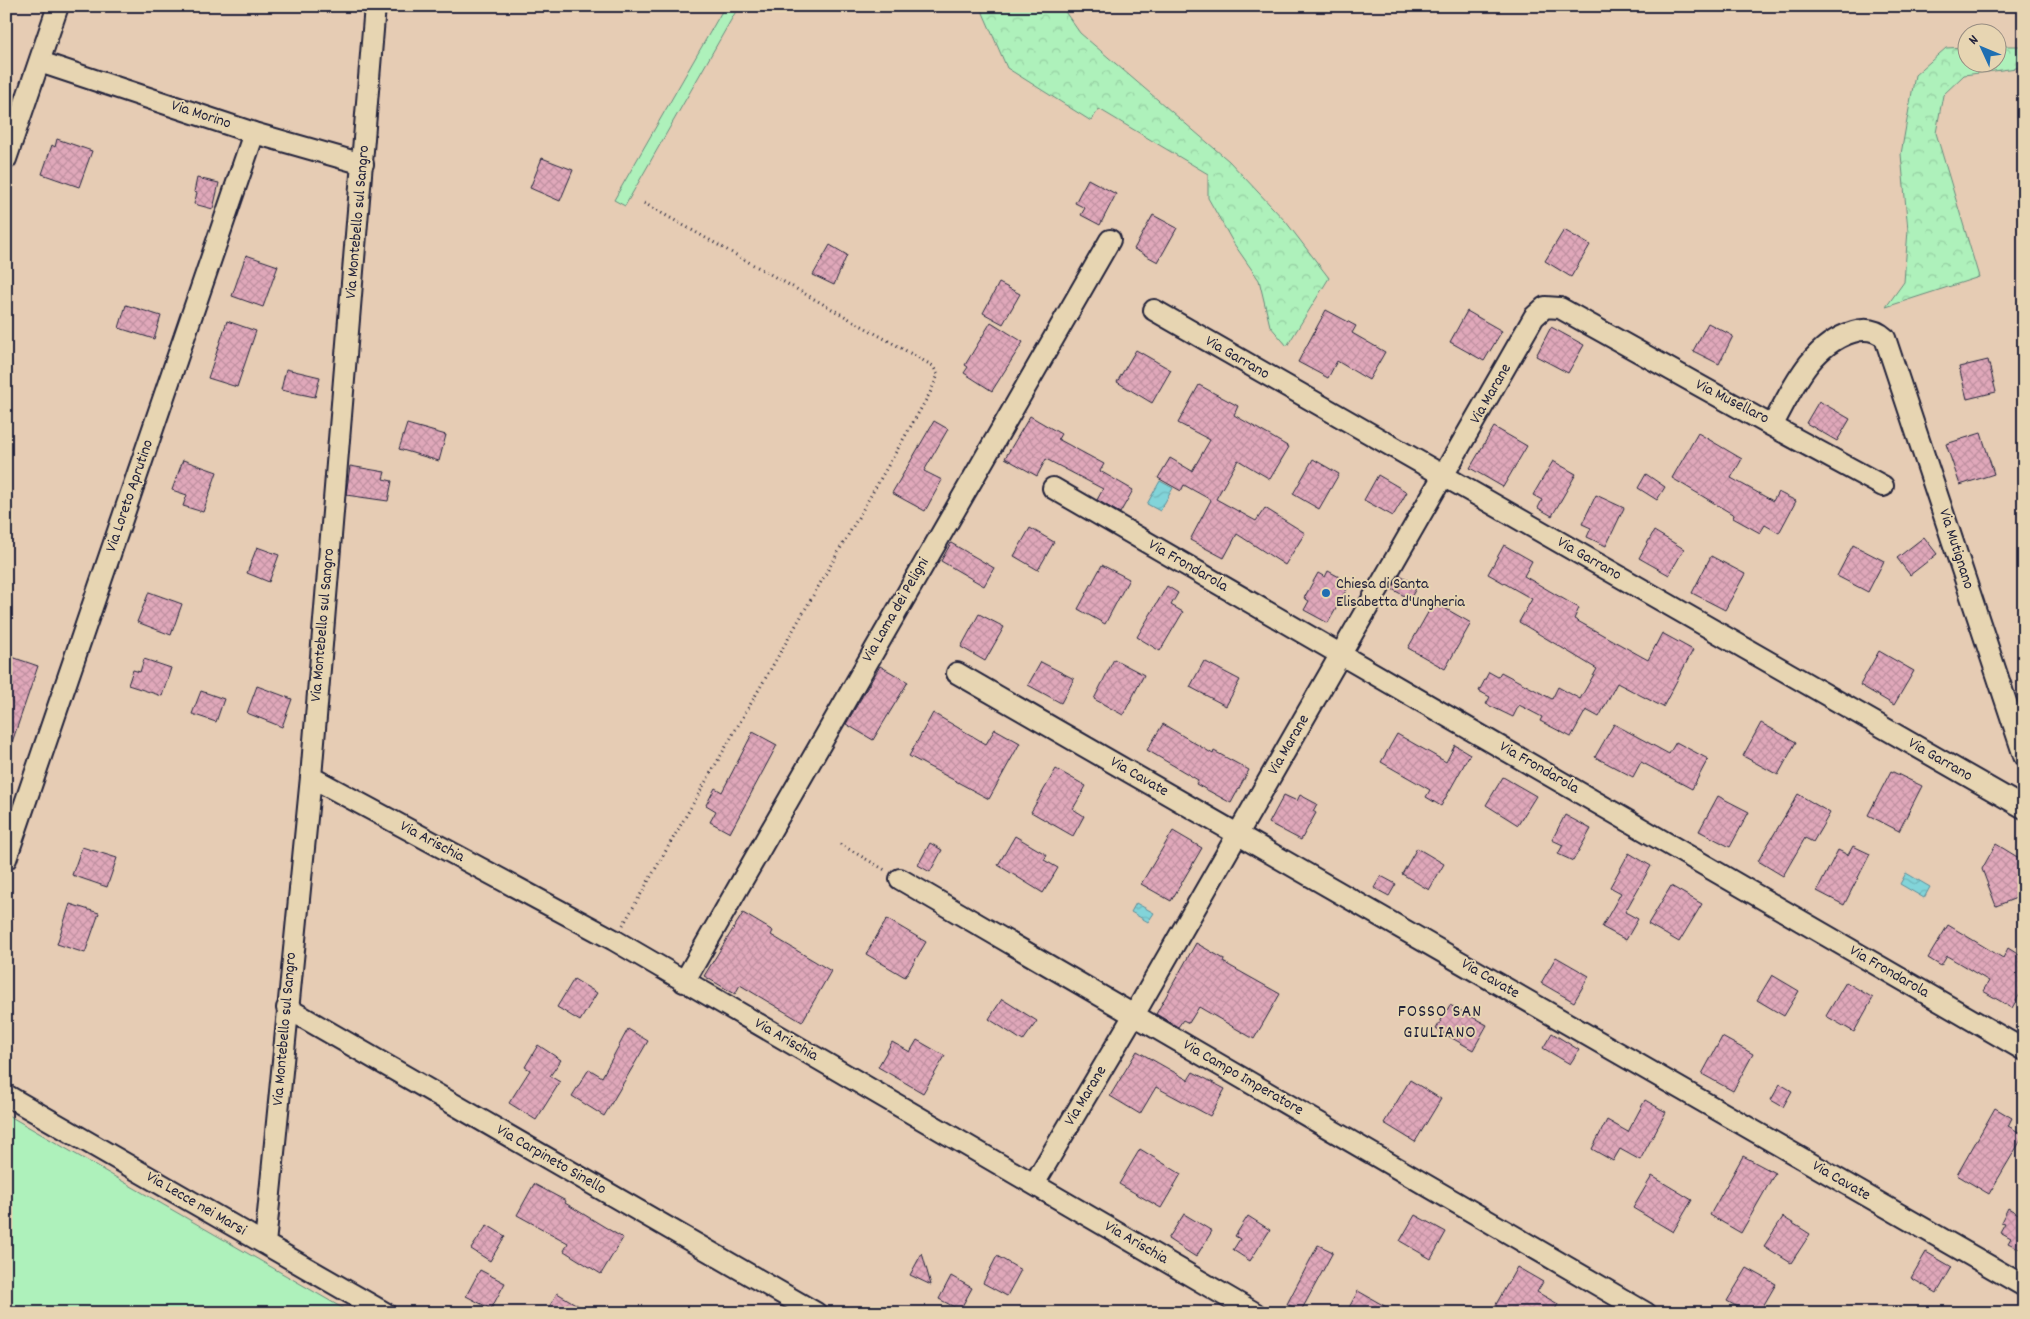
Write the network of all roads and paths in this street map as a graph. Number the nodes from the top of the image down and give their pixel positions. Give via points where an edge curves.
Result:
1 (58, 6) edge
2 (375, 6) edge
3 (40, 62) junction
4 (254, 133) junction
5 (6, 159) edge
6 (362, 164) junction
7 (642, 202) dead end
8 (1110, 240) dead end
9 (1545, 307) joint
10 (1154, 310) dead end
11 (1888, 342) joint
12 (1772, 426) junction
13 (1444, 476) junction
14 (1883, 486) dead end
15 (1054, 488) dead end
16 (1343, 654) junction
17 (957, 673) dead end
18 (2024, 756) edge
19 (311, 777) junction
20 (2024, 808) edge
21 (1238, 834) junction
22 (840, 844) dead end
23 (6, 859) edge
24 (900, 879) joint
25 (614, 940) junction
26 (684, 982) junction
27 (287, 1008) junction
28 (1134, 1015) junction
29 (2024, 1050) edge
30 (6, 1095) edge
31 (1034, 1184) junction
32 (265, 1244) junction
33 (2024, 1286) edge
34 (385, 1313) edge
35 (816, 1313) edge
36 (1256, 1313) edge
37 (1646, 1313) edge

1 - 3 street
2 - 6 street, Via Montebello sul Sangro
3 - 4 street, Via Morino
3 - 5 street
4 - 6 street, Via Morino
4 - 23 street, Via Loreto Aprutino
6 - 19 street, Via Montebello sul Sangro
7 - 25 path via 933,366 938,375
8 - 26 street, Via Lama dei Peligni
9 - 12 street, Via Musellaro via 1560,308
9 - 13 street, Via Marane via 1534,317
10 - 13 street, Via Garrano
11 - 12 street, Via Musellaro via 1878,332 1865,330 1851,332 1829,343 1804,371
11 - 18 street, Via Mutignano
12 - 14 street
13 - 16 street, Via Marane
13 - 20 street, Via Garrano
15 - 16 street, Via Frondarola
16 - 21 street, Via Marane
16 - 29 street, Via Frondarola
17 - 21 street, Via Cavate
19 - 25 street, Via Arischia
19 - 27 street, Via Montebello sul Sangro
21 - 28 street, Via Marane
21 - 33 street, Via Cavate
22 - 24 path
24 - 28 street, Via Campo Imperatore
25 - 26 street, Via Arischia
26 - 31 street, Via Arischia
27 - 32 street, Via Montebello sul Sangro
27 - 35 street, Via Carpineto Sinello
28 - 31 street, Via Marane
28 - 37 street, Via Campo Imperatore
30 - 32 street, Via Lecce nei Marsi
31 - 36 street, Via Arischia
32 - 34 street, Via Lecce nei Marsi

